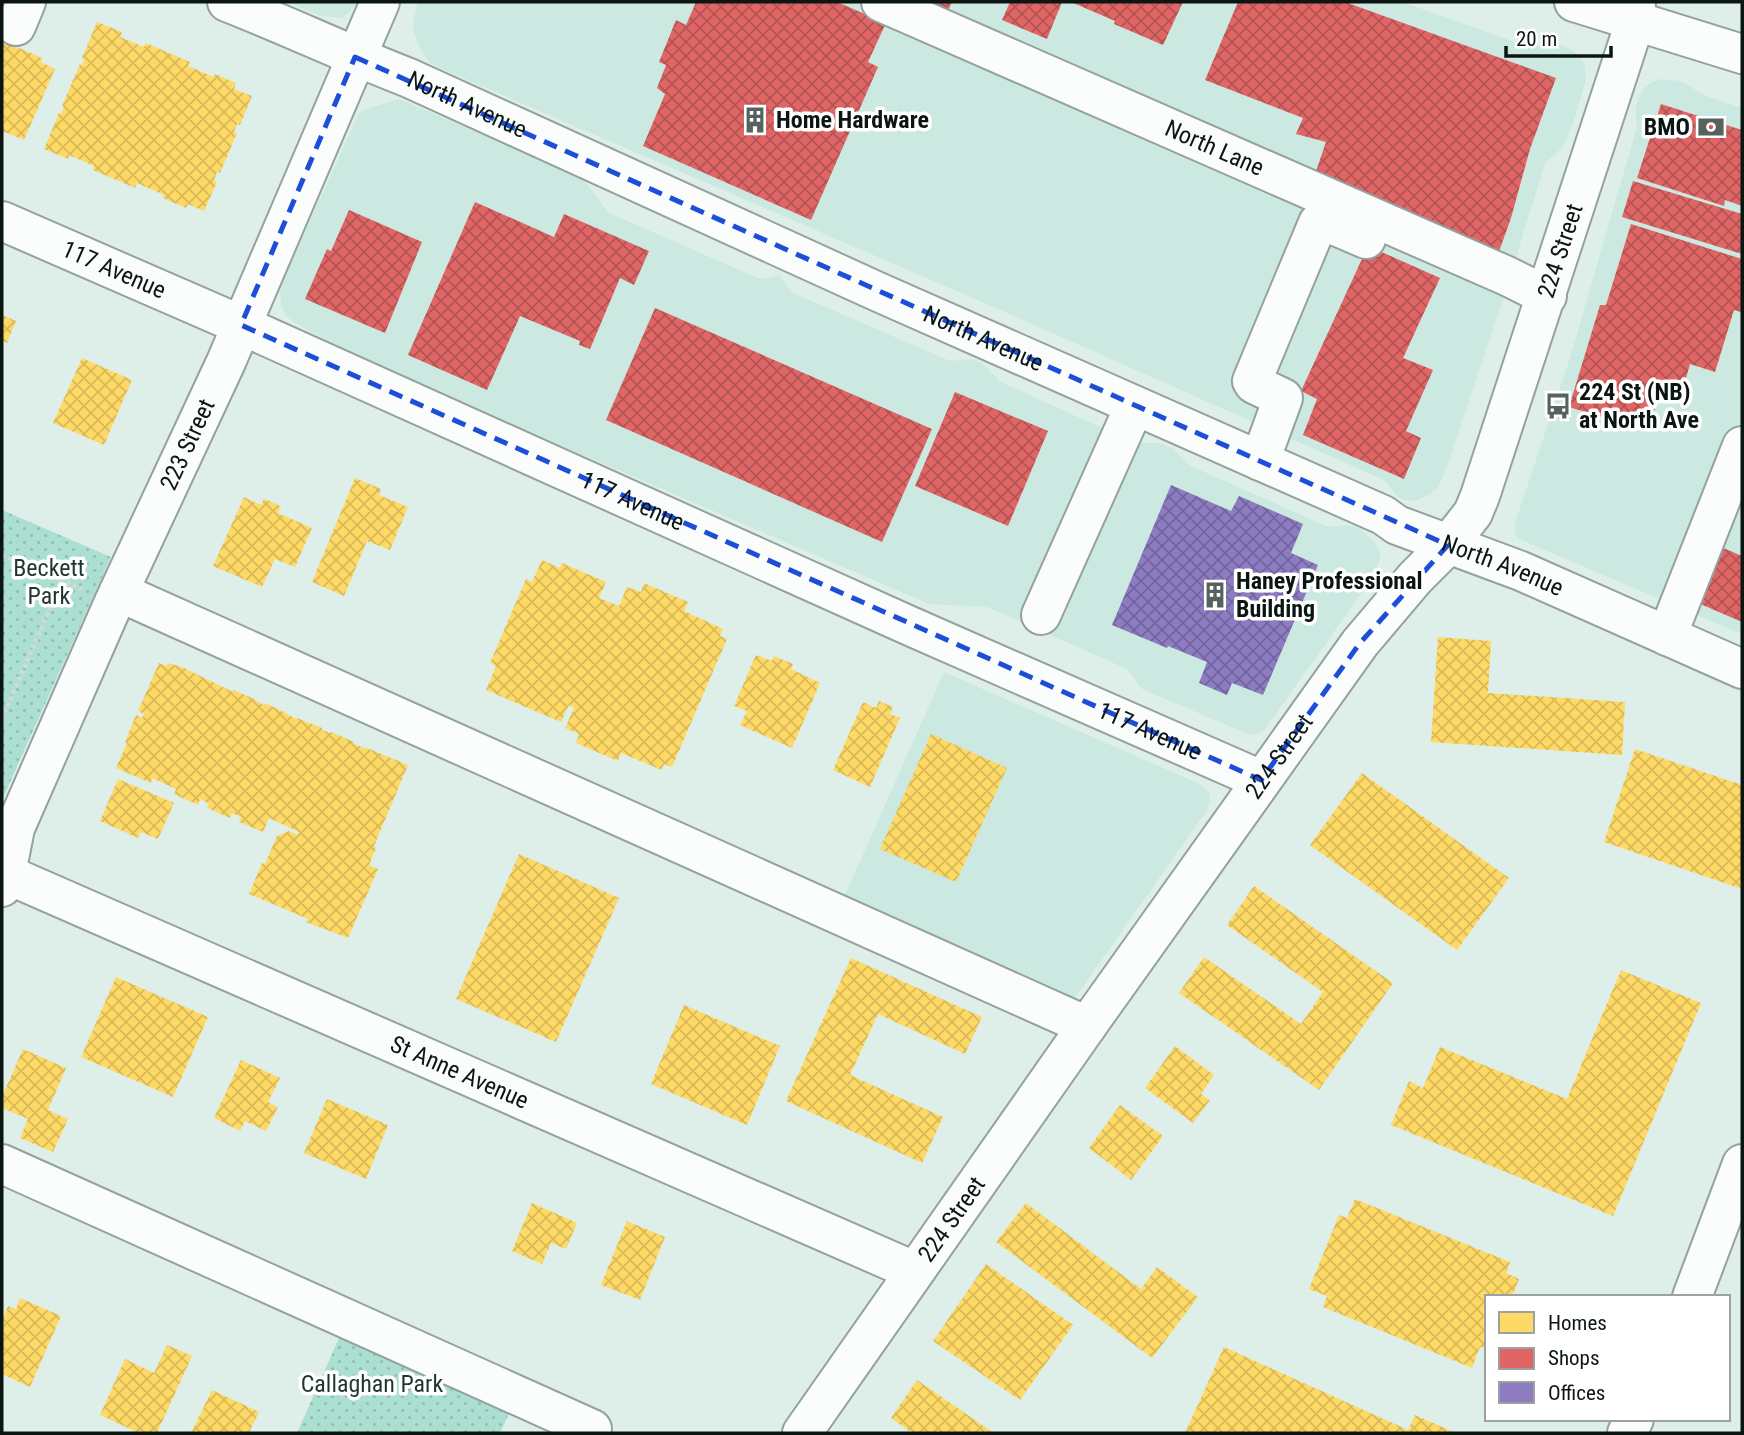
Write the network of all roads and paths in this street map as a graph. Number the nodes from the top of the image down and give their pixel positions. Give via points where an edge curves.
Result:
1 (227, 2) edge
2 (380, 2) edge
3 (881, 2) edge
4 (1574, 2) edge
5 (1641, 8) edge
6 (1742, 54) edge
7 (355, 57) junction
8 (2, 221) edge
9 (1418, 238) junction
10 (1547, 296) junction
11 (241, 325) junction
12 (1134, 407) junction
13 (1742, 446) edge
14 (1260, 461) junction
15 (1448, 545) junction
16 (2, 555) edge
17 (62, 580) junction
18 (116, 597) junction
19 (1041, 615) dead end
20 (1667, 636) junction
21 (1742, 669) edge
22 (4, 709) edge
23 (2, 719) edge
24 (1261, 780) junction
25 (4, 880) edge
26 (1087, 1026) junction
27 (2, 1164) edge
28 (1742, 1164) edge
29 (914, 1271) junction
30 (1693, 1295) edge
31 (592, 1429) dead end
32 (802, 1433) edge

1 - 7 street, North Avenue
2 - 7 street, 223 Street
3 - 9 street, North Lane
4 - 5 street
5 - 6 street
5 - 10 street, 224 Street
7 - 11 street, 223 Street
7 - 12 street, North Avenue
8 - 11 street, 117 Avenue
9 - 10 street, North Lane
9 - 14 street via 1408,257 1324,221 1318,223 1252,381 1283,398
10 - 15 street, 224 Street via 1480,496
11 - 18 street, 223 Street
11 - 24 street, 117 Avenue
12 - 14 street, North Avenue
12 - 19 street
13 - 20 street
14 - 15 street, North Avenue
15 - 20 street, North Avenue
15 - 24 street, 224 Street via 1360,643
16 - 17 path
17 - 18 path
17 - 22 path
18 - 25 street, 223 Street via 15,828
18 - 26 street
20 - 21 street, North Avenue
22 - 23 path
24 - 26 street, 224 Street
25 - 29 street, St Anne Avenue
26 - 29 street, 224 Street
27 - 31 street
28 - 30 street
29 - 32 street, 224 Street

